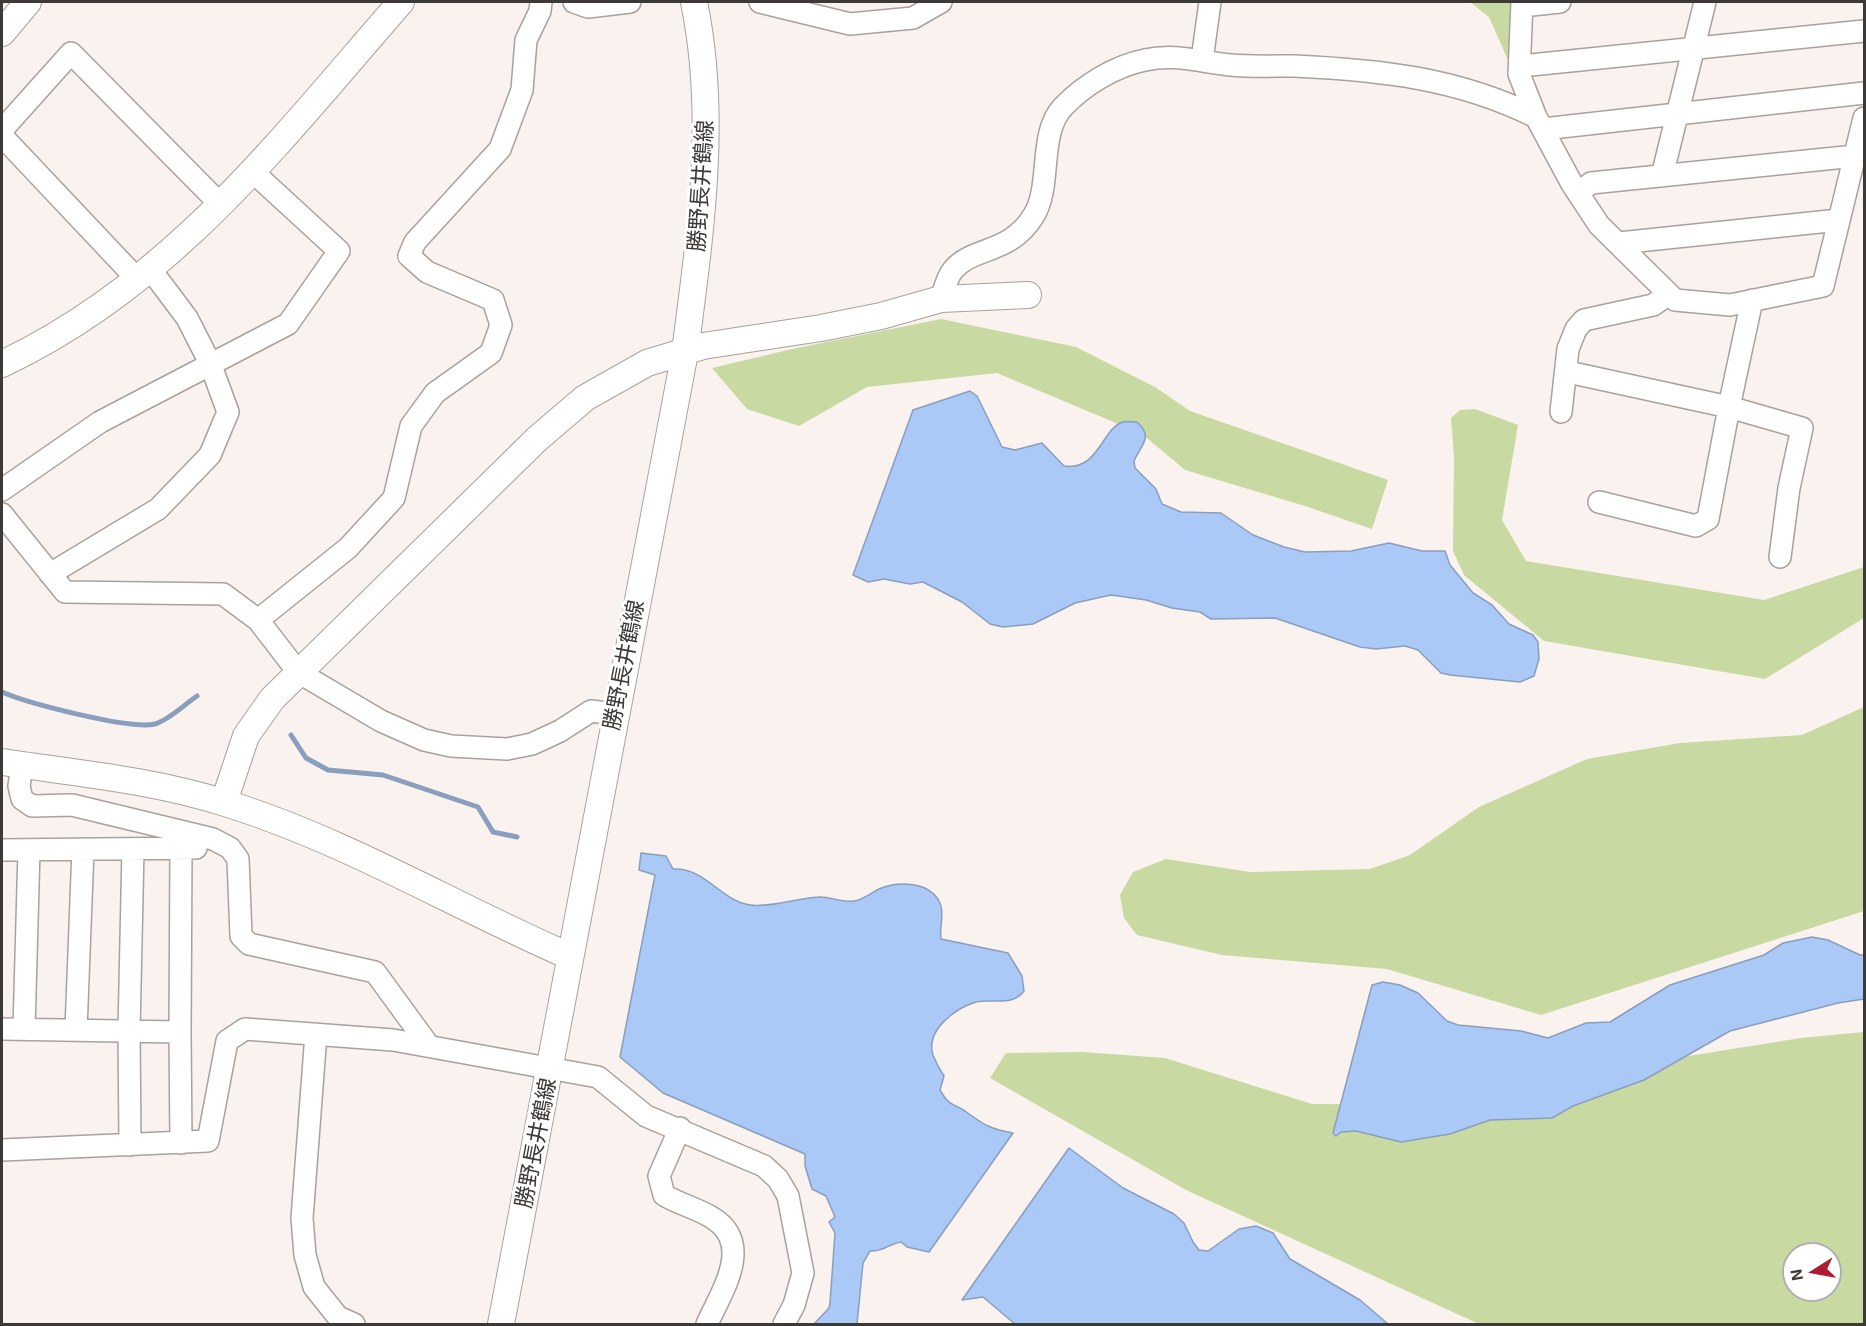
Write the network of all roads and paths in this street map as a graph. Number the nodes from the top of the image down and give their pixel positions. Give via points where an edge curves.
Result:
1 (28, 2) edge
2 (401, 2) edge
3 (541, 2) edge
4 (574, 2) edge
5 (630, 2) edge
6 (694, 2) edge
7 (760, 2) edge
8 (940, 2) edge
9 (1210, 2) edge
10 (1560, 2) edge
11 (1705, 2) edge
12 (1522, 4) edge
13 (1864, 31) edge
14 (2, 33) edge
15 (1693, 50) junction
16 (1202, 60) junction
17 (1521, 66) junction
18 (1864, 93) edge
19 (1678, 113) junction
20 (1864, 118) edge
21 (1540, 123) junction
22 (2, 130) edge
23 (2, 136) edge
24 (1855, 156) junction
25 (253, 172) junction
26 (1662, 176) junction
27 (1578, 193) junction
28 (221, 205) junction
29 (1839, 220) junction
30 (1619, 243) junction
31 (144, 275) junction
32 (1670, 294) junction
33 (1028, 295) dead end
34 (941, 299) junction
35 (1752, 300) junction
36 (685, 352) junction
37 (210, 363) junction
38 (2, 364) edge
39 (1568, 372) junction
40 (1728, 407) junction
41 (1561, 412) dead end
42 (2, 490) edge
43 (1599, 502) dead end
44 (2, 514) edge
45 (1780, 557) dead end
46 (50, 574) junction
47 (258, 620) junction
48 (298, 672) junction
49 (615, 714) junction
50 (12, 764) edge
51 (224, 802) junction
52 (181, 848) junction
53 (230, 848) junction
54 (83, 849) junction
55 (133, 849) junction
56 (2, 850) edge
57 (29, 850) junction
58 (569, 956) junction
59 (2, 1029) edge
60 (24, 1029) junction
61 (76, 1030) junction
62 (129, 1031) junction
63 (180, 1032) junction
64 (316, 1034) junction
65 (429, 1046) junction
66 (551, 1067) junction
67 (680, 1128) junction
68 (181, 1143) junction
69 (130, 1144) junction
70 (2, 1150) edge
71 (341, 1322) edge
72 (501, 1324) edge
73 (707, 1324) edge
74 (784, 1324) edge

1 - 14 street
2 - 25 street
3 - 47 street via 526,40 522,90 500,149 415,242 409,256 427,272 493,300 501,325 491,353 435,393 411,426 394,498 348,548
4 - 5 street via 588,7
6 - 36 street, 勝野長井鶴線 via 706,101 704,199
7 - 8 street via 850,24 913,18
9 - 16 street
10 - 12 street
11 - 15 street
12 - 17 street
13 - 15 street
15 - 17 street
15 - 19 street
16 - 21 street via 1230,65 1399,74 1482,92
16 - 34 street via 1176,56 1131,64 1095,81 1061,108 1052,126 1036,214 1020,235 953,269
17 - 21 street via 1521,85
18 - 19 street
19 - 21 street
19 - 26 street
20 - 24 street
21 - 27 street
22 - 28 street via 71,53
23 - 31 street
24 - 26 street
24 - 29 street
25 - 28 street
25 - 37 street via 339,251 288,324
26 - 27 street via 1591,183
27 - 30 street via 1599,225
28 - 31 street
29 - 30 street
29 - 35 street via 1823,286
30 - 32 street
31 - 37 street via 187,318
31 - 38 street via 122,294
32 - 35 street via 1675,300 1730,305
32 - 39 street via 1653,305 1584,320 1568,349
33 - 34 street
34 - 36 street via 881,316
35 - 40 street
36 - 48 street via 647,363 585,398 537,439
36 - 49 street, 勝野長井鶴線
37 - 42 street via 100,422
37 - 46 street via 228,412 210,455 158,509
39 - 40 street
39 - 41 street
40 - 43 street via 1708,519 1696,526
40 - 45 street via 1802,428
44 - 46 street
46 - 47 street via 65,592 223,594
47 - 48 street
48 - 49 street via 381,721 423,740 451,746 507,749 532,744 591,711
48 - 51 street via 272,699 246,736
49 - 58 street, 勝野長井鶴線
50 - 51 street via 136,782
50 - 53 street via 22,799 32,806 72,806 213,839
51 - 58 street via 332,844
52 - 53 street
52 - 55 street
52 - 63 street
53 - 65 street via 238,859 241,936 249,944 375,972
54 - 55 street
54 - 57 street
54 - 61 street
55 - 62 street
56 - 57 street
57 - 60 street
58 - 66 street, 勝野長井鶴線
59 - 60 street
60 - 61 street
61 - 62 street
62 - 63 street
62 - 69 street
63 - 68 street
64 - 65 street
64 - 68 street via 245,1029 227,1041 208,1142
64 - 71 street via 303,1241 314,1287
65 - 66 street
66 - 67 street via 598,1077 646,1116
66 - 72 street, 勝野長井鶴線
67 - 73 street via 659,1176 664,1195 720,1223 733,1246 734,1266
67 - 74 street via 764,1166 788,1196 803,1273
68 - 69 street
69 - 70 street

